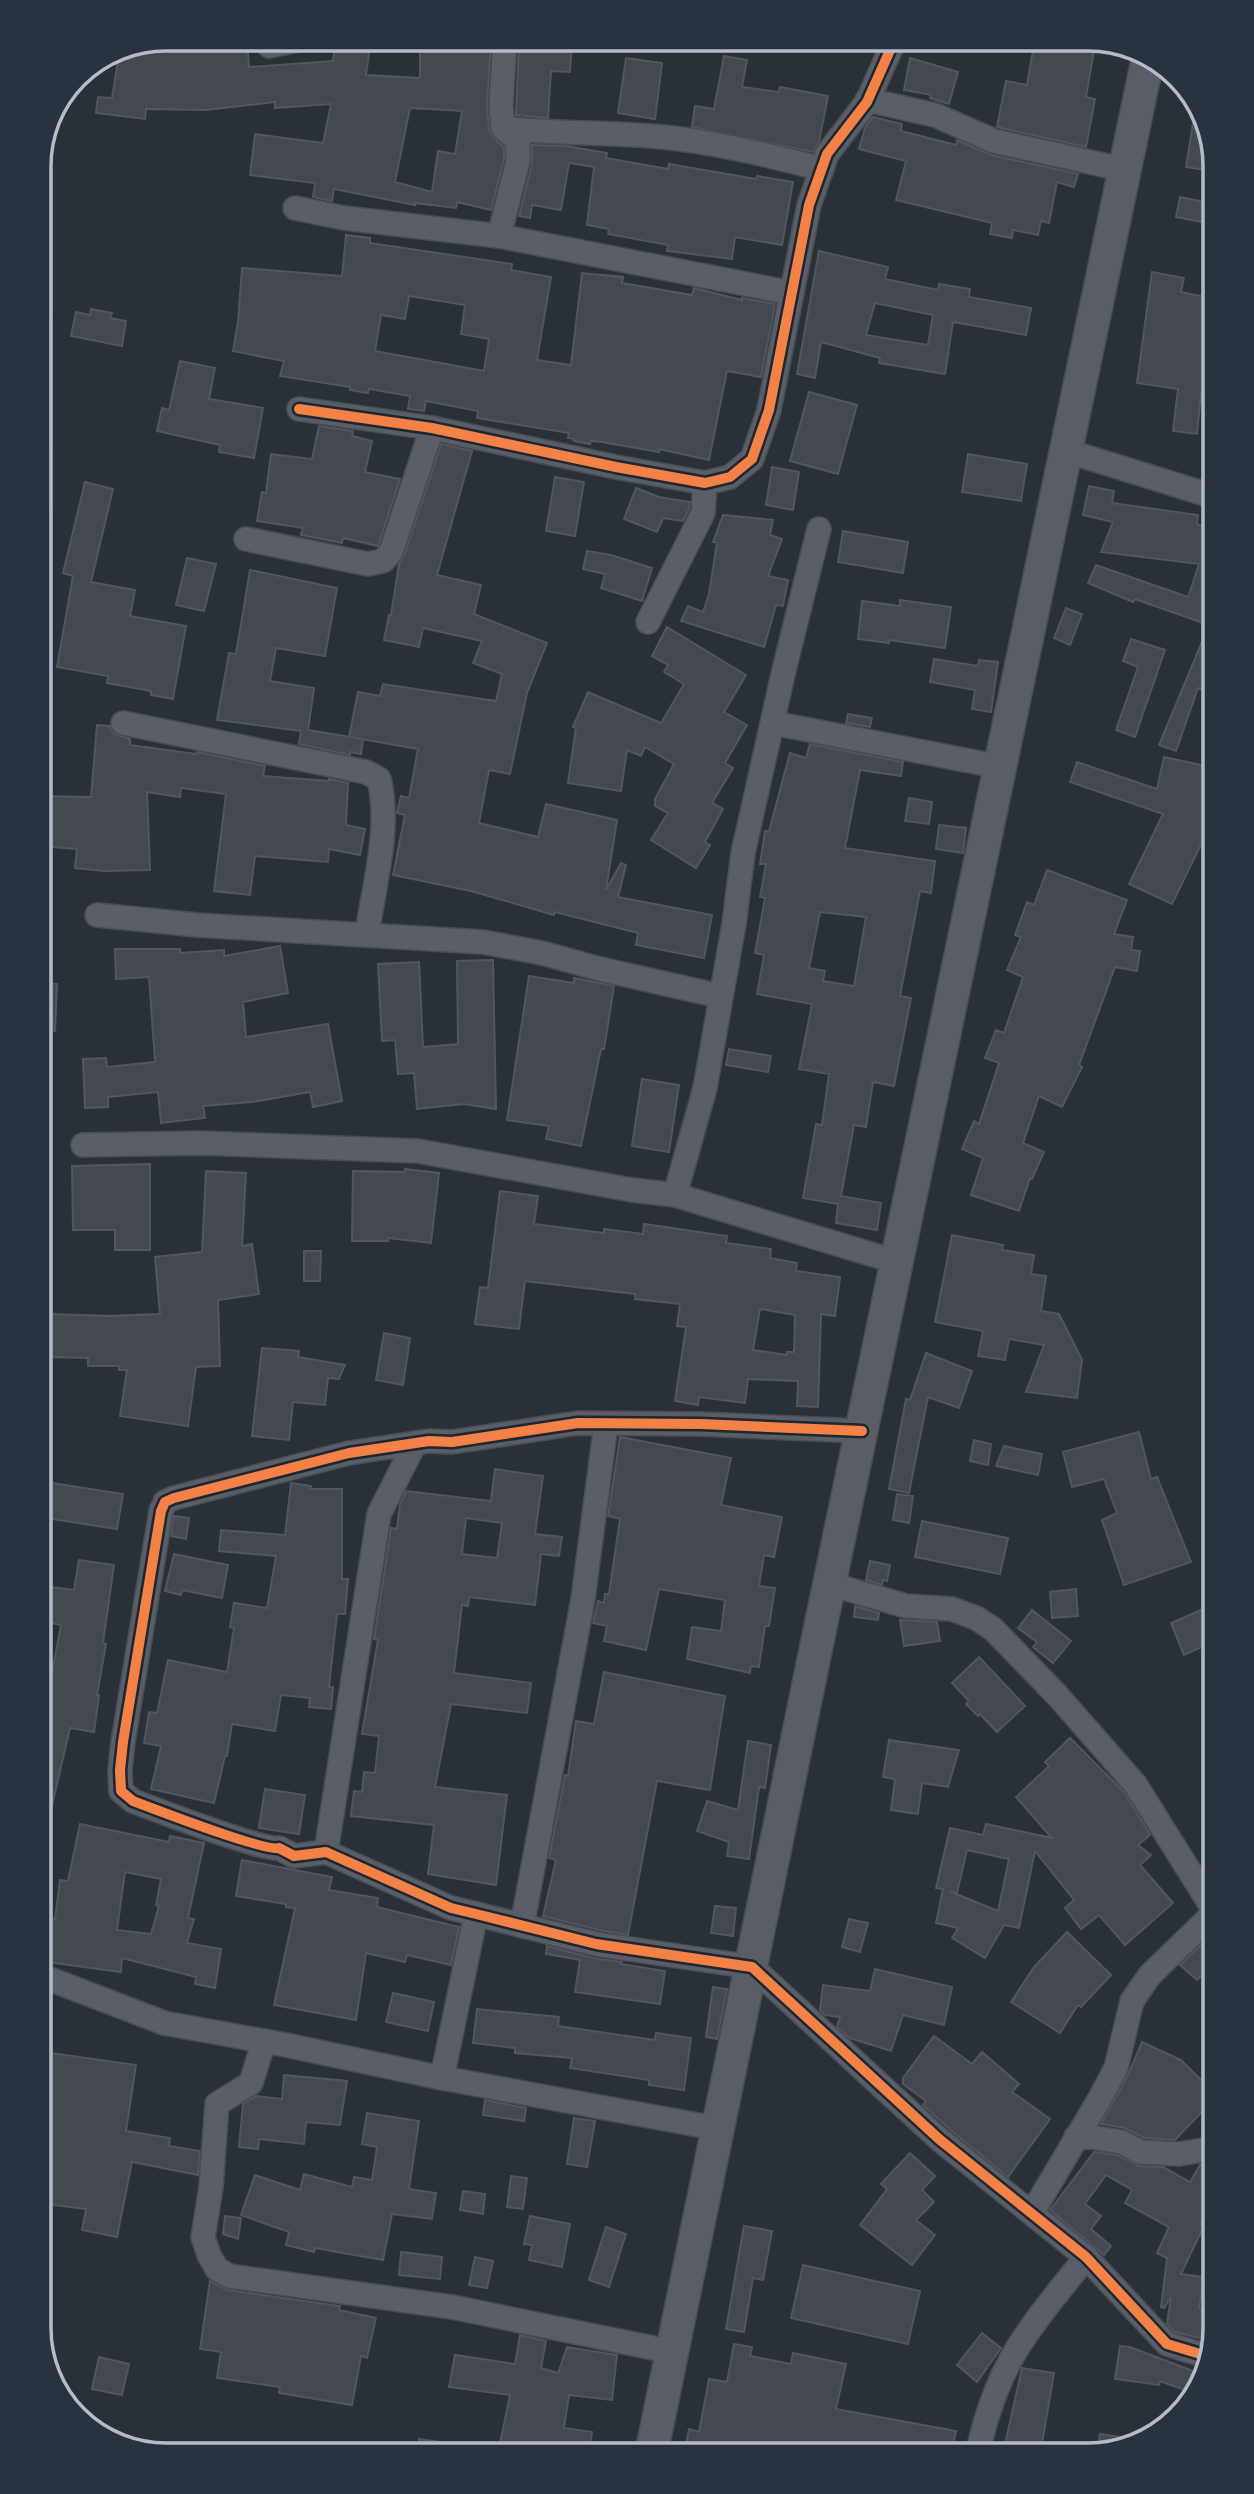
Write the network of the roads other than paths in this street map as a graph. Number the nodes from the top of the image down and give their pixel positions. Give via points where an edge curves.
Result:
1 (504, 51) edge
2 (889, 51) edge
3 (1146, 67) edge
4 (867, 100) junction
5 (503, 128) junction
6 (822, 169) junction
7 (1126, 170) junction
8 (295, 208) dead end
9 (499, 236) junction
10 (792, 293) junction
11 (299, 409) dead end
12 (432, 428) junction
13 (1067, 451) junction
14 (705, 483) junction
15 (1203, 493) edge
16 (819, 529) dead end
17 (246, 539) dead end
18 (648, 622) dead end
19 (123, 723) dead end
20 (773, 723) junction
21 (1001, 767) junction
22 (97, 915) dead end
23 (367, 934) junction
24 (720, 996) junction
25 (83, 1145) dead end
26 (675, 1195) junction
27 (897, 1262) junction
28 (606, 1424) junction
29 (862, 1431) junction
30 (415, 1443) junction
31 (830, 1584) junction
32 (326, 1852) junction
33 (1203, 1893) edge
34 (477, 1914) junction
35 (1203, 1924) edge
36 (522, 1926) junction
37 (752, 1967) junction
38 (51, 1980) edge
39 (264, 2041) junction
40 (442, 2078) junction
41 (720, 2129) junction
42 (1076, 2137) junction
43 (1203, 2150) edge
44 (1032, 2213) junction
45 (1086, 2257) junction
46 (673, 2351) junction
47 (1200, 2354) edge
48 (654, 2443) edge
49 (980, 2443) edge

1 - 5 street
2 - 4 street
3 - 7 main road
4 - 6 street via 827,154
4 - 7 street via 935,115 994,141
5 - 6 street via 679,139
5 - 9 street via 519,141
6 - 10 street via 809,205
7 - 13 main road
8 - 9 street
9 - 10 street
10 - 14 street via 769,410 752,459 730,477
11 - 12 street
12 - 14 street
12 - 17 street via 391,552 383,561 368,564
13 - 15 street
13 - 21 main road
14 - 18 street via 703,513
16 - 20 street
19 - 23 street via 366,772 379,779 384,819
20 - 21 street
20 - 24 street via 743,853
21 - 27 main road
22 - 23 street
23 - 24 street via 530,950
24 - 26 street via 705,1088
25 - 26 street via 200,1143 418,1151
26 - 27 street
27 - 29 main road
28 - 29 street
28 - 30 street via 578,1423 452,1442
28 - 36 street via 583,1599
29 - 31 main road
30 - 32 street via 379,1514
30 - 32 street via 349,1452 174,1498 161,1511 123,1742 121,1791 133,1801 294,1856
31 - 33 street via 906,1606 952,1609 993,1629 1135,1784
31 - 37 main road
32 - 34 street via 451,1908
34 - 36 street
34 - 40 street
35 - 42 street via 1150,1975 1132,2001 1116,2068
36 - 37 street via 596,1944
37 - 41 main road
37 - 44 street via 939,2139
38 - 39 street via 164,2023
39 - 40 street
39 - 46 street via 251,2083 217,2104 203,2237 217,2269 229,2276 452,2307
40 - 41 street
41 - 46 main road
42 - 43 street via 1122,2142 1140,2152
42 - 44 street
44 - 45 street
45 - 47 street via 1167,2344
45 - 49 street via 1024,2337 999,2382
46 - 48 main road

